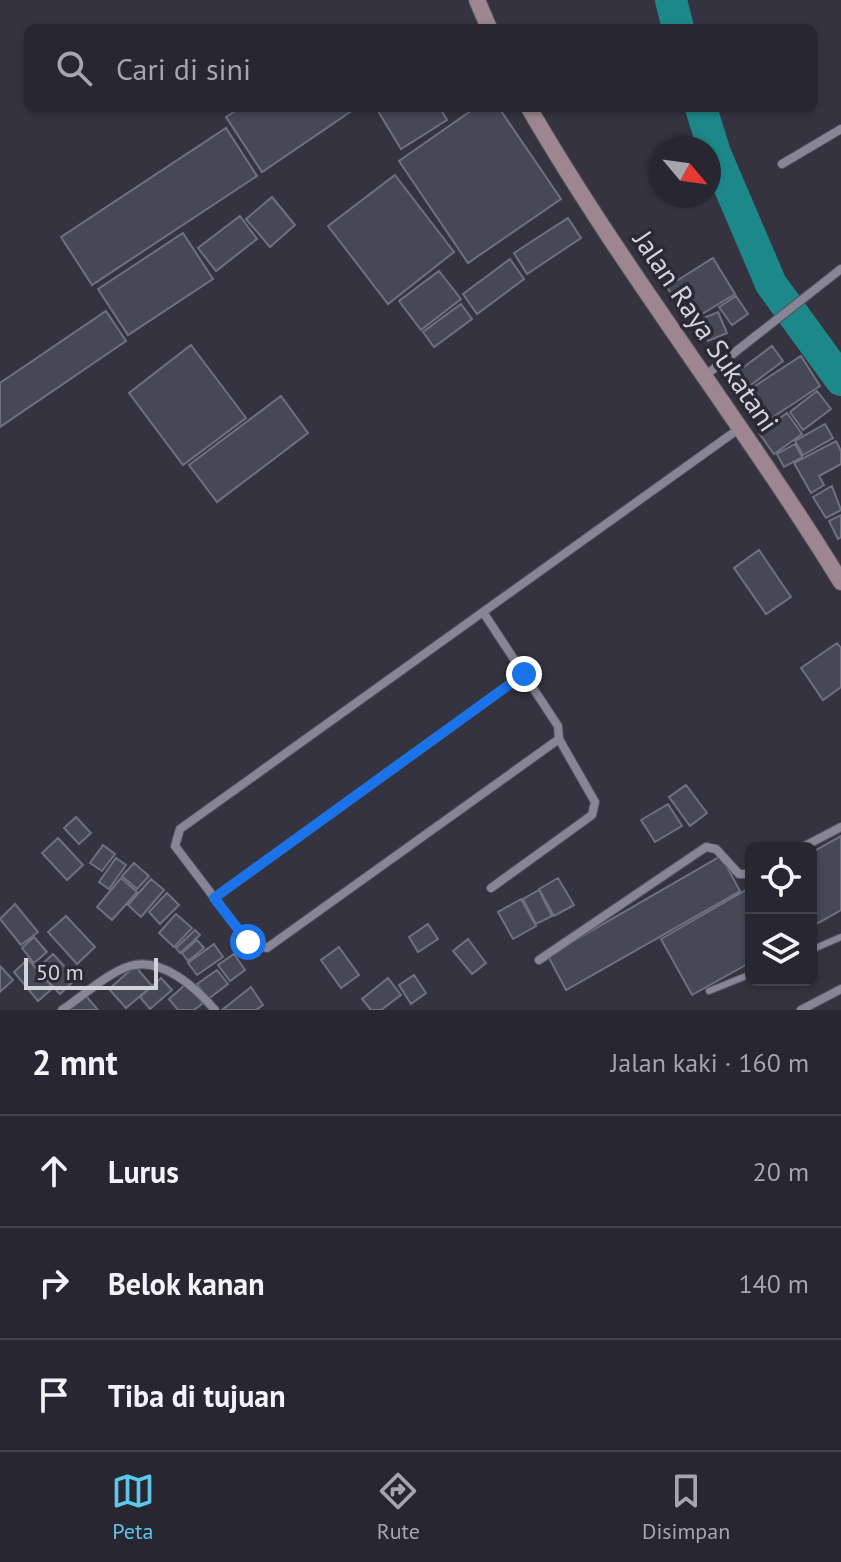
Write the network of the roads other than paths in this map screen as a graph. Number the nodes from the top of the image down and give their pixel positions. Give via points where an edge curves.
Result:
1 (477, 0) edge
2 (487, 24) edge
3 (531, 112) edge
4 (841, 129) edge
5 (782, 164) dead end
6 (841, 269) edge
7 (706, 375) junction
8 (741, 427) junction
9 (841, 582) edge
10 (483, 612) junction
11 (524, 674) junction
12 (559, 739) junction
13 (841, 827) edge
14 (812, 842) edge
15 (745, 874) edge
16 (491, 888) dead end
17 (214, 898) junction
18 (841, 937) edge
19 (817, 947) edge
20 (539, 960) dead end
21 (745, 976) edge
22 (841, 989) edge
23 (709, 991) dead end
24 (62, 1010) edge
25 (215, 1010) edge
26 (801, 1010) edge

1 - 2 main road
3 - 7 main road, Jalan Raya Sukatani
4 - 5 street
6 - 7 street
7 - 8 main road, Jalan Raya Sukatani
8 - 9 main road, Jalan Raya Sukatani
8 - 10 street
10 - 11 street
10 - 17 street via 180,829 175,846
11 - 12 street via 558,726
11 - 17 street
12 - 16 street via 595,802 592,815
12 - 17 street via 267,948 248,942
13 - 14 street
15 - 20 street via 716,849 706,847
18 - 19 lane
21 - 23 lane
22 - 26 street
24 - 25 street via 127,967 143,964 198,989

